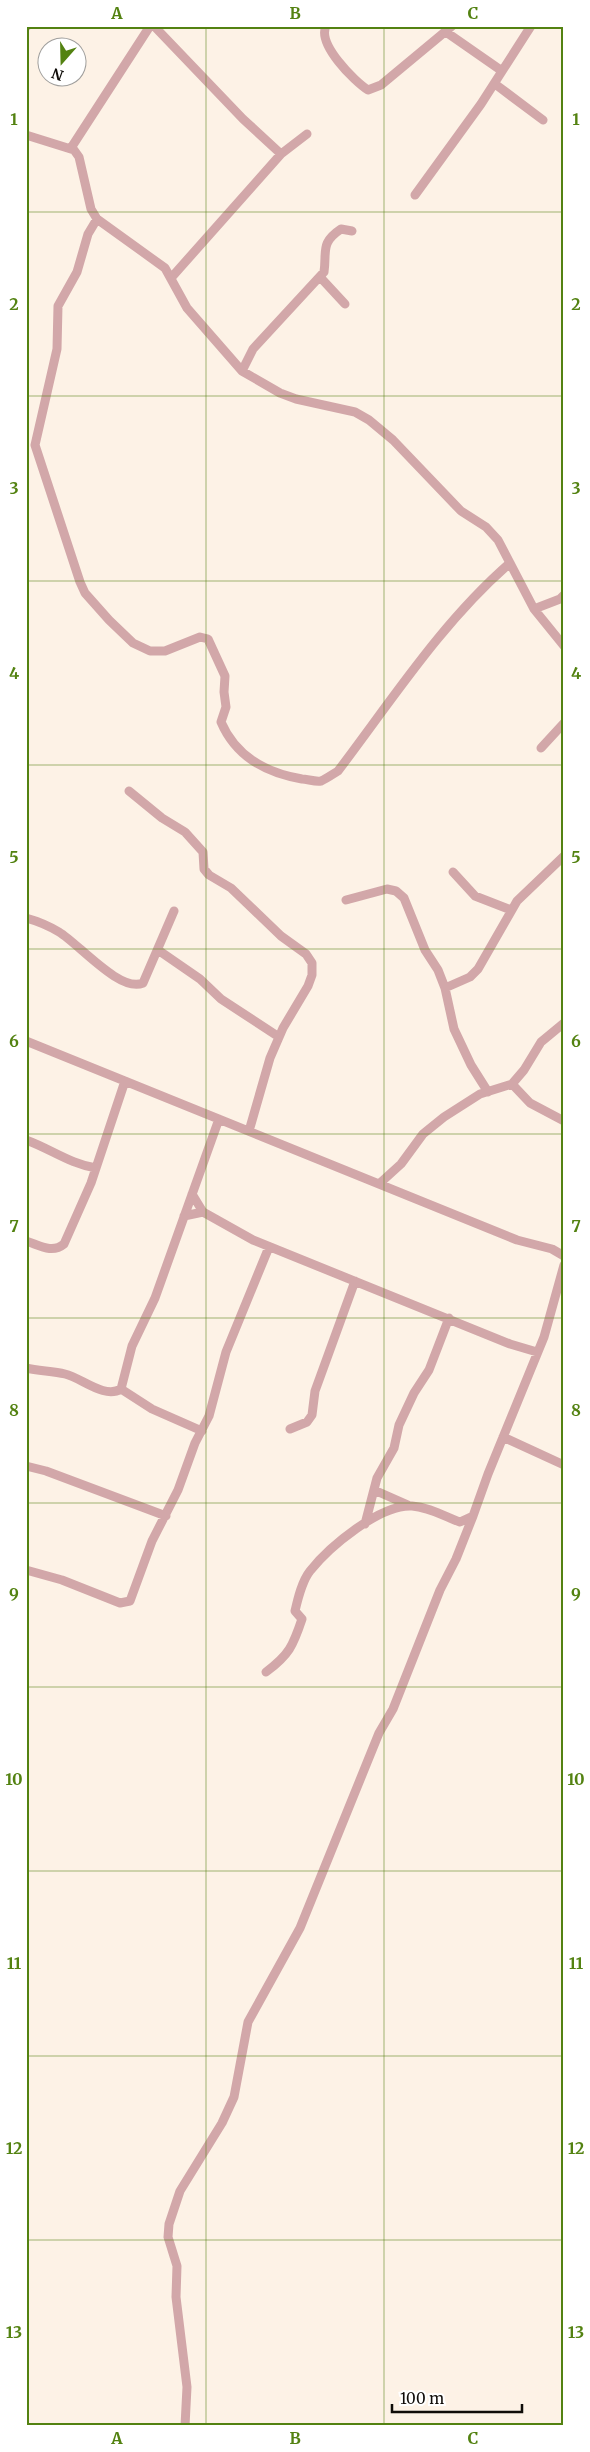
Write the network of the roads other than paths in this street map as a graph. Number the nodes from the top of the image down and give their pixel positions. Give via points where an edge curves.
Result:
1 (150, 26) edge
2 (154, 26) edge
3 (326, 26) edge
4 (532, 26) edge
5 (449, 29) edge
6 (502, 71) junction
7 (494, 84) junction
8 (543, 120) dead end
9 (307, 134) dead end
10 (26, 135) edge
11 (71, 148) junction
12 (281, 154) junction
13 (416, 195) dead end
14 (97, 219) junction
15 (352, 231) dead end
16 (320, 277) junction
17 (171, 278) junction
18 (345, 304) dead end
19 (242, 371) junction
20 (510, 563) junction
21 (564, 595) edge
22 (534, 610) junction
23 (564, 646) edge
24 (564, 724) edge
25 (541, 748) dead end
26 (129, 791) dead end
27 (564, 856) edge
28 (452, 872) dead end
29 (346, 900) dead end
30 (511, 910) junction
31 (174, 912) dead end
32 (26, 918) edge
33 (158, 950) junction
34 (445, 988) junction
35 (564, 1022) edge
36 (279, 1037) junction
37 (26, 1041) edge
38 (125, 1081) junction
39 (512, 1084) junction
40 (488, 1092) junction
41 (219, 1119) junction
42 (564, 1121) edge
43 (249, 1131) junction
44 (26, 1140) edge
45 (96, 1168) junction
46 (379, 1184) junction
47 (192, 1194) junction
48 (204, 1212) junction
49 (184, 1216) junction
50 (26, 1241) edge
51 (564, 1245) edge
52 (269, 1247) junction
53 (552, 1249) junction
54 (564, 1256) edge
55 (564, 1265) edge
56 (355, 1281) junction
57 (449, 1318) junction
58 (537, 1352) junction
59 (26, 1368) edge
60 (120, 1389) junction
61 (290, 1429) dead end
62 (202, 1431) junction
63 (503, 1437) junction
64 (564, 1465) edge
65 (26, 1466) edge
66 (374, 1490) junction
67 (410, 1506) junction
68 (166, 1516) junction
69 (474, 1516) junction
70 (365, 1524) junction
71 (26, 1570) edge
72 (266, 1672) dead end
73 (185, 2426) edge

1 - 11 street
2 - 12 street via 242,119
3 - 5 street via 323,32 326,42 368,90 381,85
4 - 6 street
5 - 6 street
6 - 7 street
7 - 8 street
7 - 13 street
9 - 12 street
10 - 11 street
11 - 14 street via 79,157 91,209
12 - 17 street
14 - 17 street via 165,268
14 - 20 street via 88,234 77,272 58,306 57,349 35,445 40,463 86,593 133,643 150,651 165,651 200,637 208,639 225,676 226,707 220,722 252,760 264,769 310,780 320,781 338,771 450,622 484,585
15 - 16 street via 341,229 329,238 324,254 324,272
16 - 18 street
16 - 19 street via 253,349
17 - 19 street via 187,308
19 - 20 street via 280,393 355,412 369,420 412,458 461,510 486,527 498,540
20 - 22 street
21 - 22 street
22 - 23 street
24 - 25 street
26 - 36 street via 185,832 203,852 204,869 209,875 231,888 281,936 306,954 312,963 308,986
27 - 30 street via 533,884
28 - 30 street via 475,896
29 - 34 street via 387,889 404,898 424,950 438,970
30 - 34 street via 478,969 470,977
31 - 33 street
32 - 33 street via 58,932 127,984 137,986 143,983
33 - 36 street via 226,1002
34 - 40 street via 454,1030
35 - 39 street via 541,1042
36 - 43 street
37 - 38 street
38 - 41 street
38 - 45 street
39 - 40 street
39 - 42 street via 530,1103
40 - 46 street via 465,1102 423,1134 401,1164
41 - 43 street
41 - 47 street
43 - 46 street
44 - 45 street via 79,1166
45 - 50 street via 64,1244 50,1249
46 - 53 street via 517,1240
47 - 48 street
47 - 49 street
48 - 49 street
48 - 52 street
49 - 60 street via 155,1298 132,1346
51 - 53 street
52 - 56 street
52 - 62 street via 226,1352
53 - 54 street
55 - 58 street via 544,1338
56 - 57 street
56 - 61 street via 315,1391 312,1414 308,1422
57 - 58 street
57 - 66 street via 429,1370 398,1425 394,1448 382,1467
58 - 63 street
59 - 60 street via 65,1374 102,1390 116,1392
60 - 62 street via 152,1409
62 - 68 street
63 - 64 street
63 - 69 street
65 - 68 street
66 - 67 street
66 - 70 street
67 - 69 street via 460,1522
67 - 70 street via 381,1514
68 - 71 street via 142,1566 133,1597 126,1603
69 - 73 street via 440,1590 393,1709 379,1732 300,1928 248,2022 234,2097 222,2124 180,2191 169,2224 168,2237 177,2266 176,2297 187,2387
70 - 72 street via 335,1545 309,1572 295,1611 302,1619 291,1649

